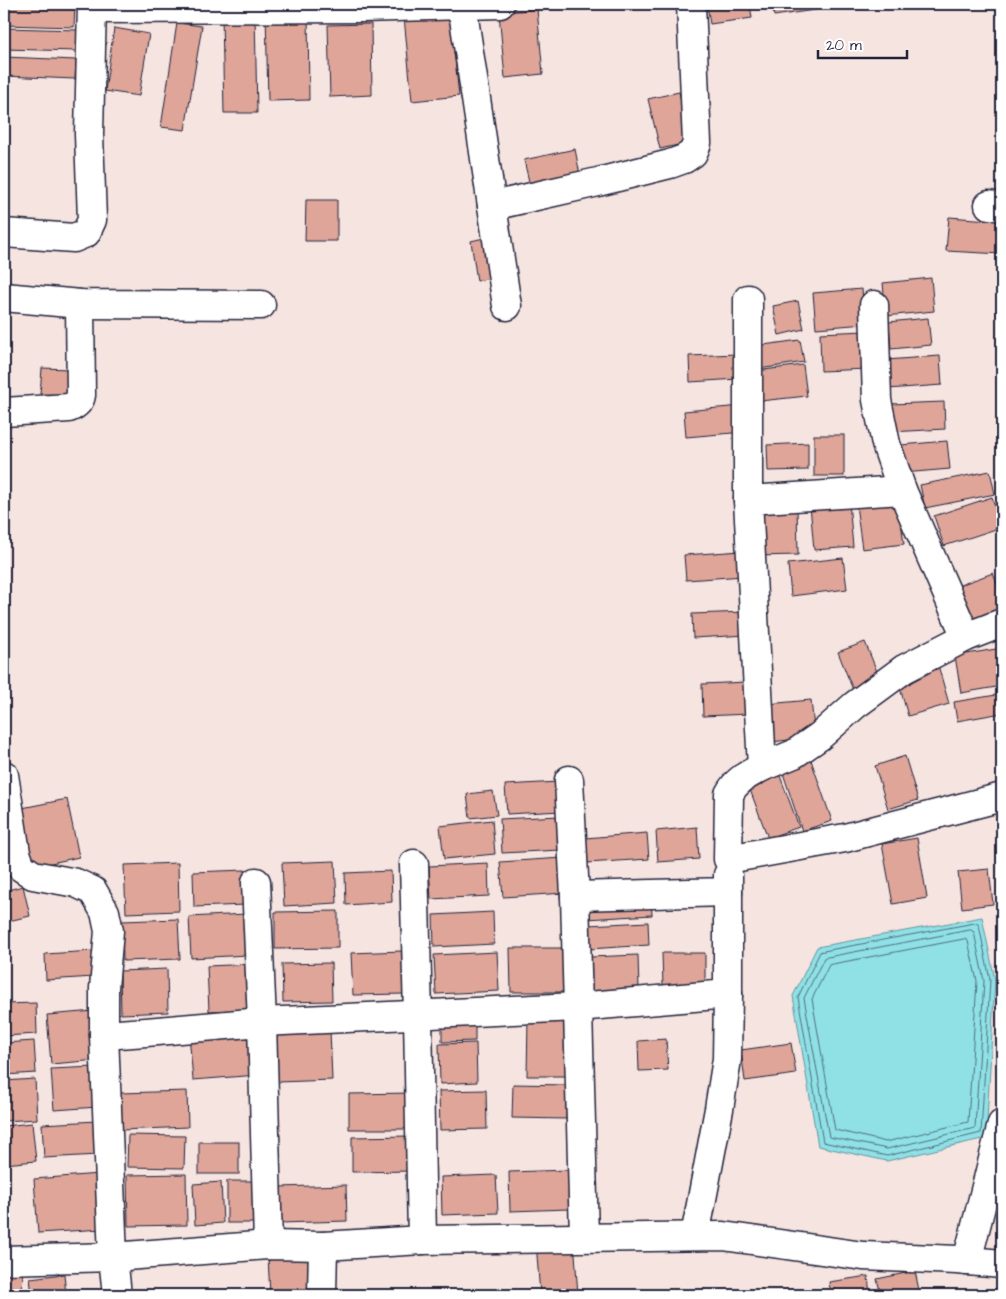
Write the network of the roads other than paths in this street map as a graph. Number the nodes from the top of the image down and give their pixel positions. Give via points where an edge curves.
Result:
1 (500, 4) edge
2 (691, 4) edge
3 (462, 5) junction
4 (92, 6) edge
5 (492, 206) junction
6 (4, 233) edge
7 (4, 297) edge
8 (748, 299) dead end
9 (80, 304) junction
10 (261, 304) dead end
11 (874, 305) dead end
12 (507, 306) dead end
13 (4, 412) edge
14 (902, 490) junction
15 (748, 500) junction
16 (1002, 623) edge
17 (966, 637) junction
18 (762, 767) junction
19 (4, 775) edge
20 (569, 780) dead end
21 (1002, 797) edge
22 (728, 859) junction
23 (414, 864) dead end
24 (13, 870) edge
25 (256, 882) dead end
26 (728, 892) junction
27 (575, 896) junction
28 (728, 994) junction
29 (577, 1007) junction
30 (418, 1014) junction
31 (262, 1022) junction
32 (104, 1035) junction
33 (1002, 1124) edge
34 (695, 1236) junction
35 (584, 1238) junction
36 (422, 1240) junction
37 (268, 1245) junction
38 (323, 1246) junction
39 (113, 1258) junction
40 (4, 1260) edge
41 (967, 1261) junction
42 (1002, 1264) edge
43 (117, 1295) edge
44 (322, 1295) edge

1 - 3 street
2 - 5 street via 697,143 693,153 670,164
3 - 4 street via 361,8
3 - 5 street
4 - 6 street via 92,220 86,233 74,238
5 - 12 street
7 - 9 street
8 - 15 street
9 - 10 street
9 - 13 street via 80,400 69,408
11 - 14 street via 877,400 886,444
14 - 15 street
14 - 17 street
15 - 18 street
16 - 17 street
17 - 18 street via 904,669 794,754
18 - 22 street via 741,779 729,794
19 - 24 street via 16,853
20 - 27 street
21 - 22 street via 845,838
22 - 26 street
23 - 30 street
24 - 32 street via 76,883 93,891 105,912 109,931
25 - 31 street
26 - 27 street
26 - 28 street
27 - 29 street
28 - 29 street
28 - 34 street via 727,1059
29 - 30 street
29 - 35 street
30 - 31 street
30 - 36 street
31 - 32 street
31 - 37 street
32 - 39 street
33 - 41 street
34 - 35 street
34 - 41 street via 723,1236 863,1256
35 - 36 street
36 - 38 street
37 - 38 street
37 - 39 street
38 - 44 street
39 - 40 street
39 - 43 street
41 - 42 street

